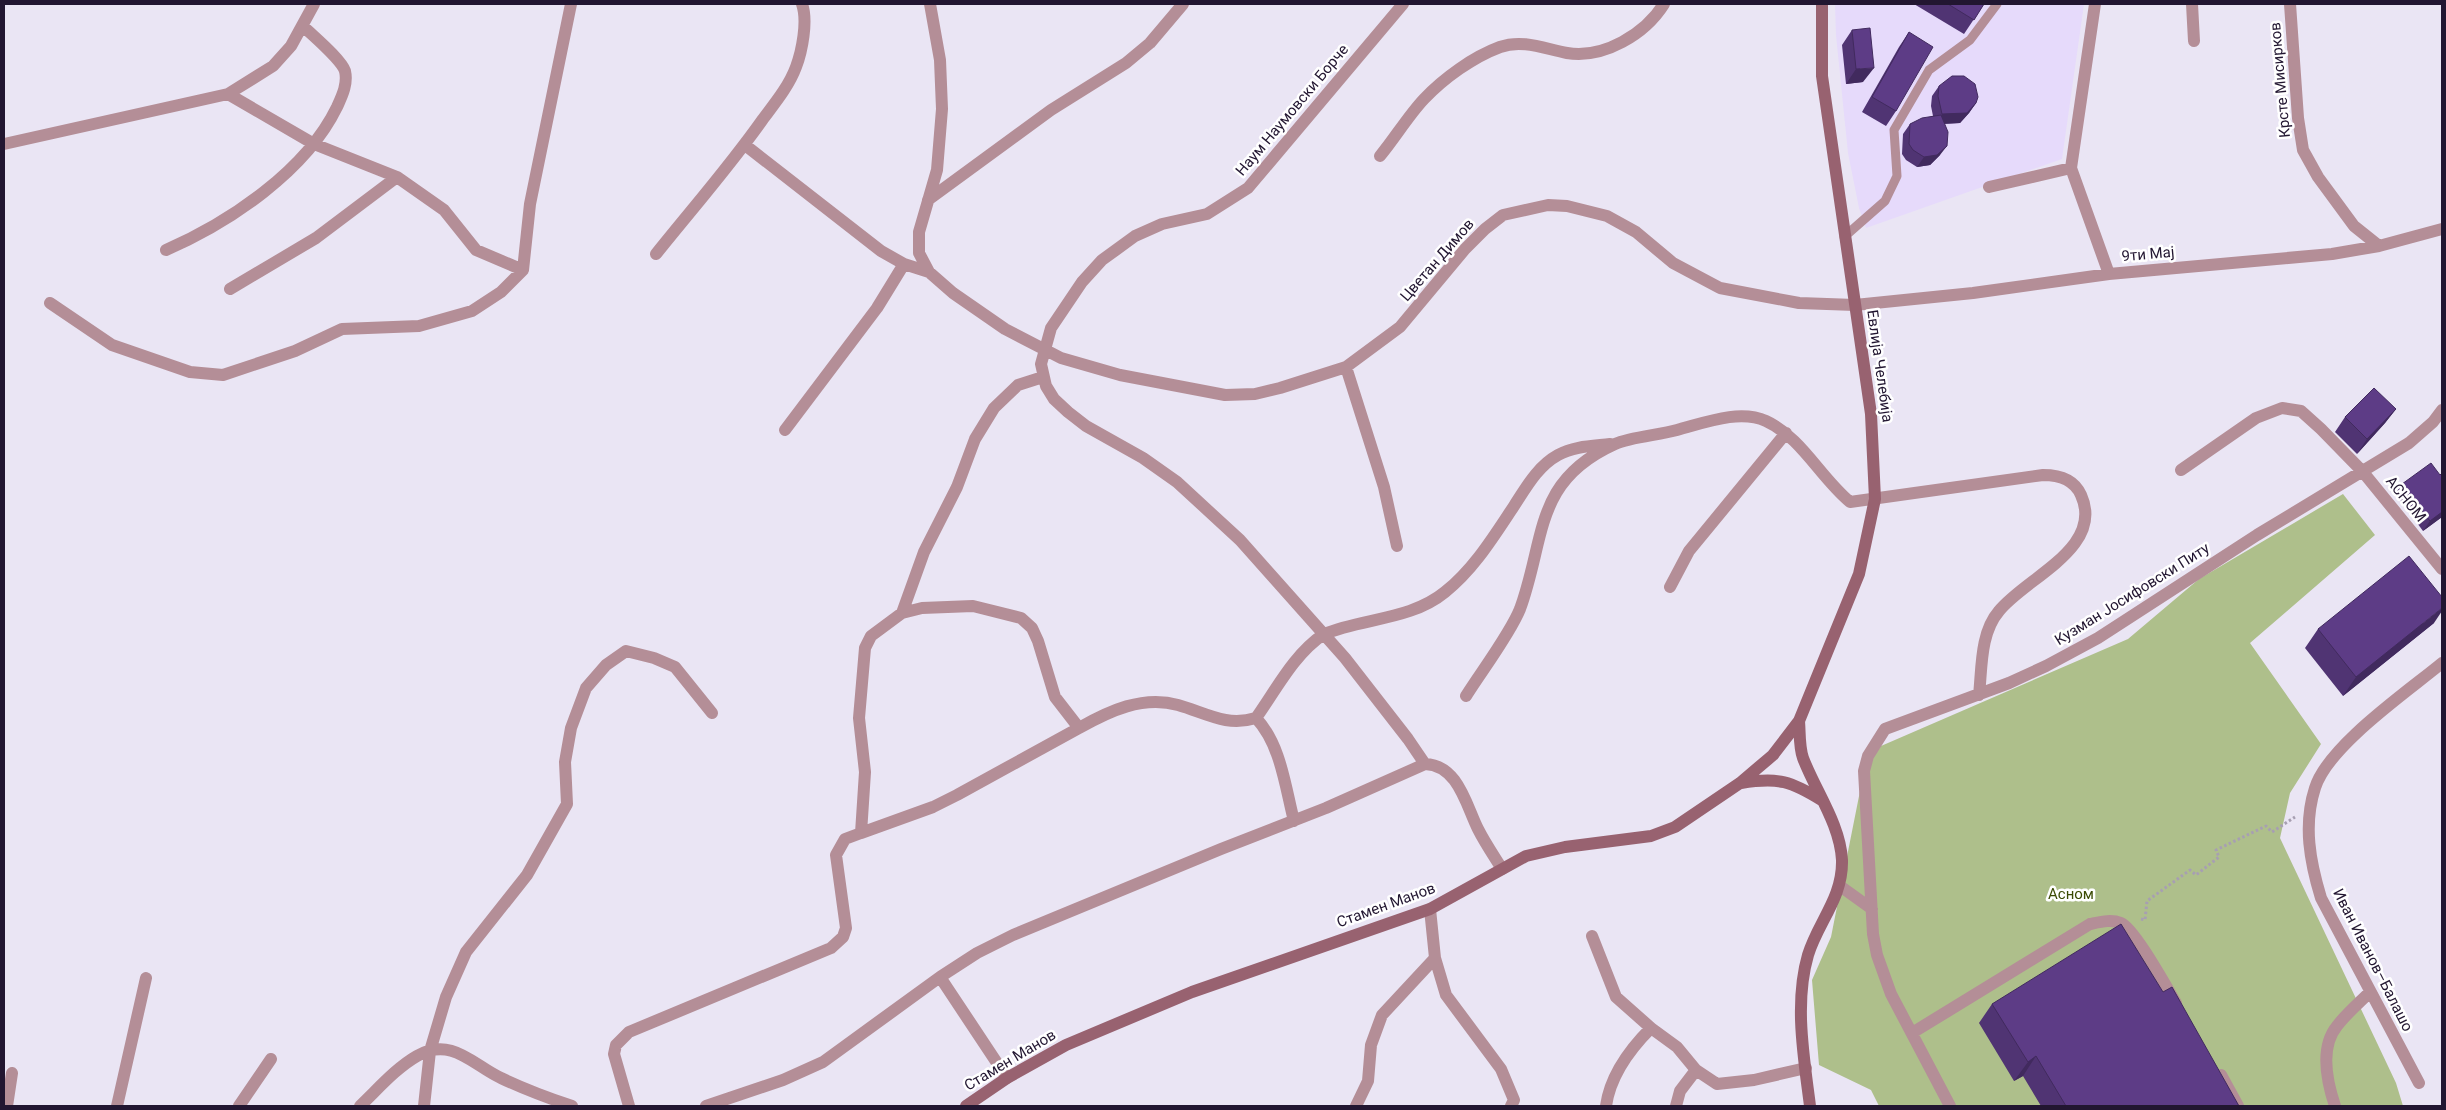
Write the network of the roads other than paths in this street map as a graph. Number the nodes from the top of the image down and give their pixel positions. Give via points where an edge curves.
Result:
1 (314, 4) edge
2 (571, 4) edge
3 (802, 4) edge
4 (930, 4) edge
5 (1183, 4) edge
6 (1403, 4) edge
7 (1664, 4) edge
8 (1822, 4) edge
9 (1997, 4) edge
10 (2095, 4) edge
11 (2192, 4) edge
12 (2290, 4) edge
13 (303, 26) junction
14 (2194, 41) dead end
15 (228, 94) junction
16 (4, 144) edge
17 (314, 144) junction
18 (745, 145) junction
19 (1380, 156) dead end
20 (2071, 168) junction
21 (397, 177) junction
22 (1989, 187) dead end
23 (928, 200) junction
24 (2442, 229) edge
25 (1844, 237) junction
26 (2379, 246) junction
27 (166, 250) dead end
28 (656, 254) dead end
29 (904, 264) junction
30 (524, 270) junction
31 (929, 272) junction
32 (2109, 274) junction
33 (230, 289) dead end
34 (50, 303) dead end
35 (1856, 305) junction
36 (1043, 350) junction
37 (1346, 367) junction
38 (1043, 377) junction
39 (2442, 410) edge
40 (785, 430) dead end
41 (1786, 433) junction
42 (1617, 443) junction
43 (2181, 470) dead end
44 (2363, 472) junction
45 (1875, 499) junction
46 (1397, 546) dead end
47 (2442, 570) edge
48 (1670, 588) dead end
49 (902, 613) junction
50 (1324, 634) junction
51 (2442, 663) edge
52 (1979, 695) junction
53 (1466, 696) dead end
54 (712, 713) dead end
55 (1256, 718) junction
56 (1799, 721) junction
57 (1079, 728) junction
58 (1425, 764) junction
59 (1740, 783) junction
60 (1822, 802) junction
61 (1294, 821) junction
62 (861, 833) junction
63 (1502, 869) junction
64 (1840, 886) junction
65 (1430, 909) junction
66 (1872, 909) junction
67 (1592, 936) dead end
68 (1435, 958) junction
69 (940, 977) junction
70 (146, 978) dead end
71 (2370, 992) junction
72 (2185, 1017) edge
73 (1650, 1028) junction
74 (1912, 1033) junction
75 (430, 1051) junction
76 (271, 1059) dead end
77 (2216, 1067) edge
78 (1806, 1068) junction
79 (1696, 1070) junction
80 (12, 1073) dead end
81 (1007, 1078) junction
82 (2418, 1083) dead end
83 (979, 1102) edge
84 (7, 1106) edge
85 (117, 1106) edge
86 (239, 1106) edge
87 (360, 1106) edge
88 (424, 1106) edge
89 (572, 1106) edge
90 (629, 1106) edge
91 (706, 1106) edge
92 (966, 1106) edge
93 (1356, 1106) edge
94 (1511, 1106) edge
95 (1606, 1106) edge
96 (1676, 1106) edge
97 (1810, 1106) edge
98 (1950, 1106) edge
99 (2238, 1106) edge
100 (2335, 1106) edge

1 - 13 street
2 - 30 street via 530,204
3 - 18 street via 805,11 796,67 785,89
4 - 23 street via 940,60 942,109 937,170
5 - 23 street via 1150,43 1126,63 1051,110
6 - 36 street, Наум Наумовски Борче via 1248,188 1207,214 1162,224 1116,248 1082,282 1051,328
7 - 19 street via 1646,27 1615,46 1569,53 1520,44 1501,47 1473,60 1424,99
8 - 25 street, Евлија Челебија via 1822,76
9 - 25 lane via 1970,40 1929,70 1894,130 1897,176 1885,201
10 - 20 street
11 - 14 street
12 - 26 street, Крсте Мисирков via 2303,150 2318,177 2354,226
13 - 15 street via 274,66
13 - 17 street via 344,69 346,83 332,118
15 - 16 street
15 - 17 street
17 - 21 street
17 - 27 street via 251,202
18 - 28 street
18 - 29 street via 881,251
20 - 22 street
20 - 32 street
21 - 30 street via 444,210 476,250
21 - 33 street via 316,238
23 - 31 street via 919,232 919,253
24 - 26 street, 9ти Мај
25 - 35 street, Евлија Челебија
26 - 32 street, 9ти Мај via 2332,254
29 - 31 street
29 - 40 street via 878,308
30 - 34 street via 501,292 472,311 418,326 342,328 295,351 224,375 190,372 112,345
31 - 36 street, Цветан Димов via 1005,329
32 - 35 street, 9ти Мај
35 - 37 street, Цветан Димов via 1799,303 1720,288 1674,263 1636,232 1607,216 1548,205 1503,215 1485,229 1400,328
35 - 45 street, Евлија Челебија via 1875,454
36 - 37 street, Цветан Димов via 1112,373 1225,394 1255,394
36 - 38 street
37 - 46 street via 1384,487
38 - 49 street via 1018,385 994,408 980,431 957,487 924,552
38 - 50 street via 1054,399 1074,417 1164,473 1209,509
39 - 44 street, Кузман Јосифовски Питу via 2409,444
41 - 42 street via 1765,421 1744,416
41 - 45 street via 1850,502
41 - 48 street via 1689,551
42 - 50 street via 1577,447 1546,462 1479,556 1445,592 1414,609
42 - 53 street via 1583,461 1561,484 1546,510 1519,610
43 - 44 street, АСНОМ via 2256,418 2282,408 2301,411
44 - 47 street, АСНОМ
44 - 52 street, Кузман Јосифовски Питу via 2257,535 2098,638 2046,666
45 - 52 street via 2043,475 2067,479 2079,491 2086,506 2077,539 2061,559 1998,611 1987,630
45 - 56 street, Евлија Челебија via 1859,574
49 - 57 street via 922,608 973,606 1021,618 1032,628 1038,641 1054,697
49 - 62 street via 871,636 865,648 859,718 866,772
50 - 55 street via 1302,652
50 - 58 street
51 - 71 street, Иван Иванов–Балашо via 2358,733 2329,764 2315,787 2308,834 2315,878 2321,898
52 - 66 street, Кузман Јосифовски Питу via 1885,730 1868,756 1864,771
54 - 75 street via 675,667 626,651 606,665 586,688 571,728 565,762 567,804 527,875 466,952 446,997
55 - 57 street via 1240,723 1176,704 1152,702 1127,705
55 - 61 street via 1267,730 1278,757
56 - 59 street, Стамен Манов via 1773,756
56 - 60 street via 1802,756
57 - 62 street via 949,799
58 - 61 street
58 - 63 street via 1435,765 1454,779
59 - 60 street via 1759,780 1797,785
59 - 63 street, Стамен Манов via 1683,822 1651,836 1565,847 1526,856
60 - 64 street via 1840,841
61 - 69 street via 1013,935
62 - 90 street via 845,839 836,855 846,928 843,937 831,948 629,1032 616,1045 614,1054
63 - 65 street, Стамен Манов
64 - 66 street
64 - 78 street via 1808,957 1801,1007
65 - 68 street
65 - 81 street, Стамен Манов via 1165,1002 1066,1045
66 - 74 street, Кузман Јосифовски Питу via 1877,956 1891,994
67 - 73 street via 1616,997
68 - 93 street via 1382,1015 1371,1045 1368,1081
68 - 94 street via 1446,995 1501,1070 1514,1100
69 - 81 street
69 - 91 street via 822,1062 783,1080
70 - 85 street
71 - 82 street, Иван Иванов–Балашо
71 - 100 street via 2335,1028 2327,1048 2326,1067
72 - 74 street via 2133,934 2122,923 2105,920 2090,924
73 - 79 street via 1677,1047
73 - 95 street via 1632,1046
74 - 98 street, Кузман Јосифовски Питу
75 - 87 street via 405,1064
75 - 88 street
75 - 89 street via 466,1055 498,1077
76 - 86 street
77 - 99 street
78 - 79 street via 1754,1080 1717,1084
78 - 97 street
79 - 96 street via 1680,1091
80 - 84 street
81 - 83 street, Стамен Манов
83 - 92 street, Стамен Манов

